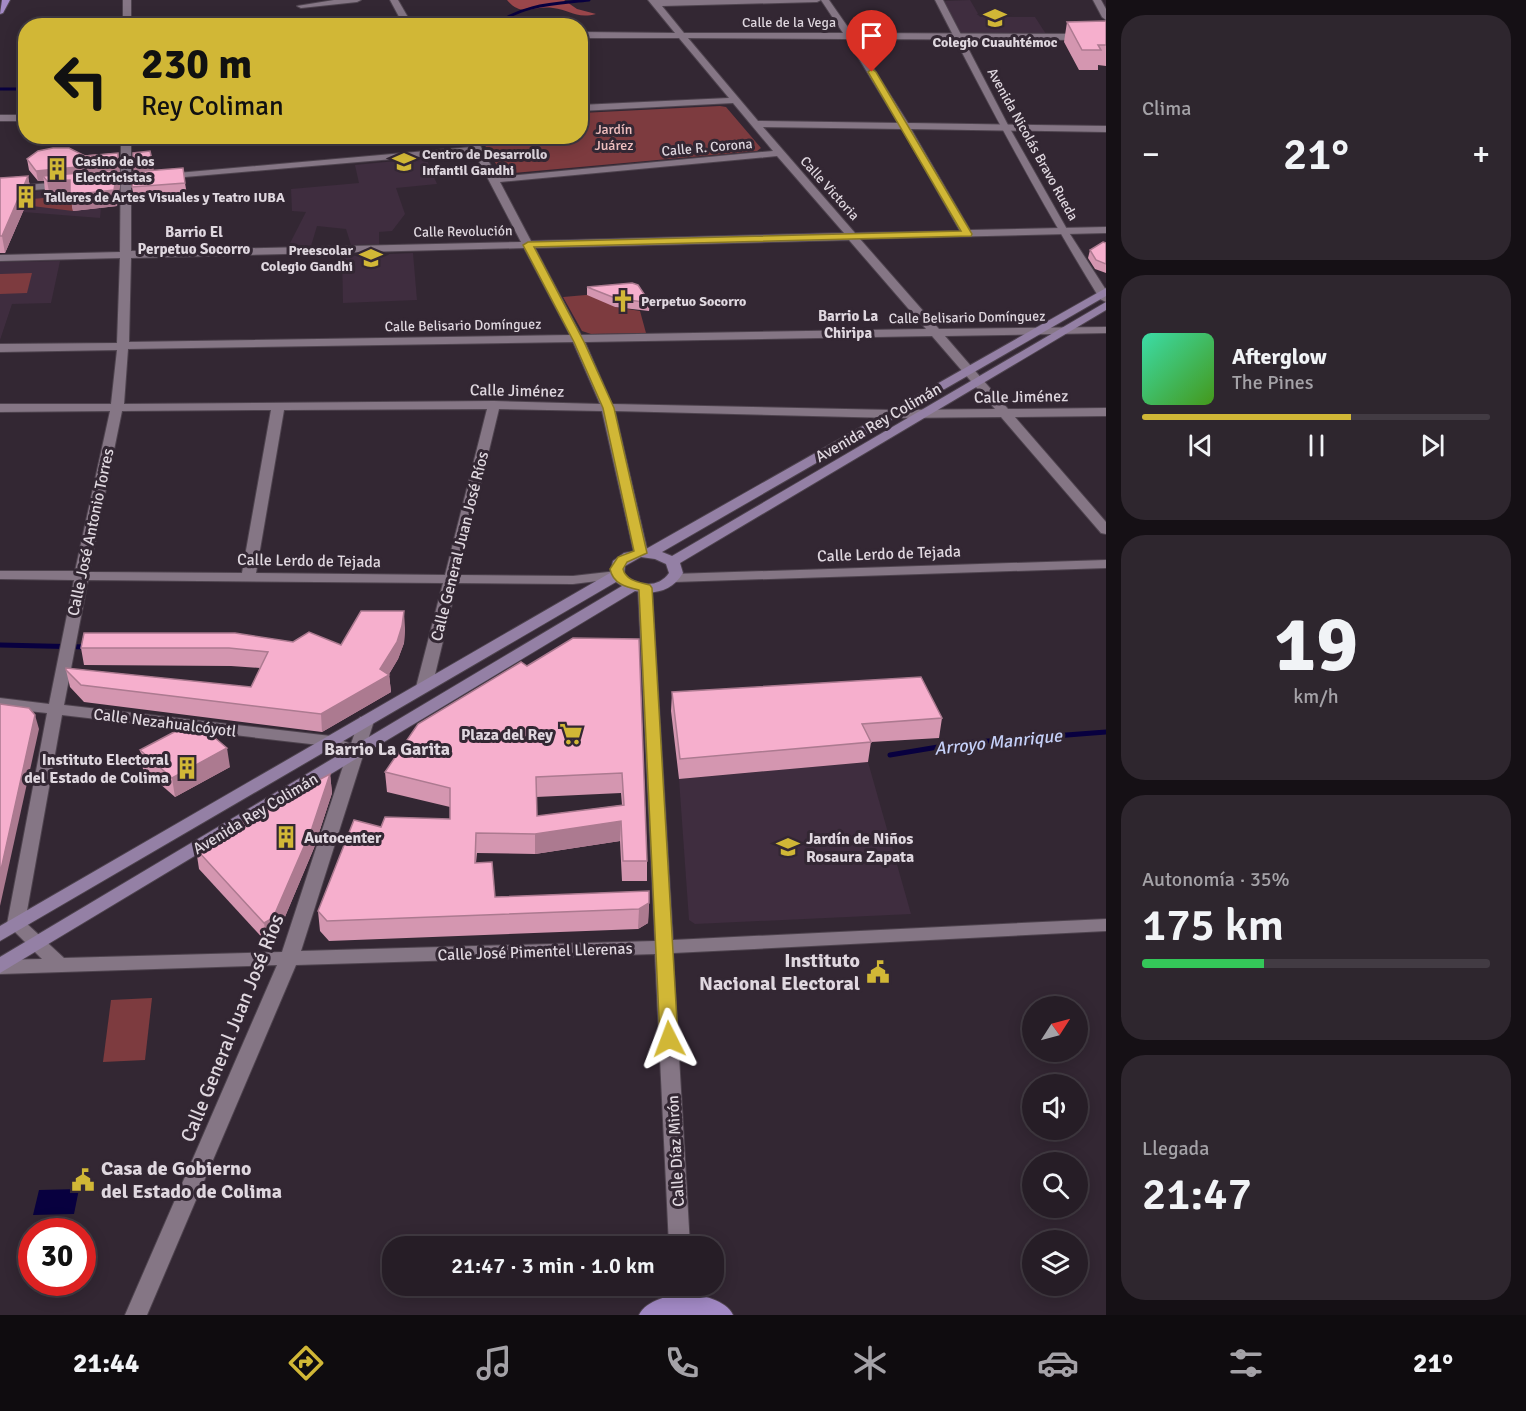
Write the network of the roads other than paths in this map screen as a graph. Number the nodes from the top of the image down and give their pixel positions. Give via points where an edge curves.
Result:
1 (6, 0) edge
2 (128, 0) edge
3 (357, 0) edge
4 (394, 0) edge
5 (817, 0) edge
6 (825, 0) edge
7 (939, 0) edge
8 (1097, 0) edge
9 (654, 2) edge
10 (302, 6) dead end
11 (0, 11) edge
12 (1106, 17) edge
13 (127, 18) edge
14 (405, 18) edge
15 (588, 34) edge
16 (681, 34) junction
17 (850, 35) junction
18 (958, 36) junction
19 (1106, 37) edge
20 (735, 100) junction
21 (588, 108) edge
22 (0, 118) edge
23 (18, 118) edge
24 (755, 124) junction
25 (906, 126) junction
26 (1004, 127) junction
27 (1106, 129) edge
28 (126, 144) edge
29 (474, 144) edge
30 (477, 149) junction
31 (780, 153) junction
32 (151, 178) edge
33 (494, 180) junction
34 (81, 184) edge
35 (0, 190) edge
36 (1106, 230) edge
37 (1063, 231) junction
38 (967, 234) junction
39 (855, 238) junction
40 (528, 245) junction
41 (124, 255) junction
42 (0, 258) edge
43 (1105, 297) edge
44 (1106, 330) edge
45 (1062, 331) junction
46 (937, 332) junction
47 (1036, 332) junction
48 (577, 338) junction
49 (123, 345) junction
50 (0, 348) edge
51 (968, 370) junction
52 (978, 381) junction
53 (494, 405) junction
54 (278, 406) junction
55 (117, 407) junction
56 (0, 408) edge
57 (608, 408) junction
58 (1106, 412) edge
59 (924, 413) junction
60 (893, 414) junction
61 (1005, 414) junction
62 (1106, 530) edge
63 (645, 553) junction
64 (672, 562) junction
65 (1106, 564) edge
66 (0, 575) edge
67 (617, 575) junction
68 (81, 577) junction
69 (248, 577) junction
70 (674, 578) junction
71 (449, 580) junction
72 (639, 587) junction
73 (424, 687) junction
74 (0, 703) edge
75 (56, 709) junction
76 (366, 721) junction
77 (331, 741) junction
78 (356, 752) junction
79 (16, 924) junction
80 (1106, 925) edge
81 (0, 934) edge
82 (37, 944) junction
83 (664, 947) junction
84 (289, 959) junction
85 (60, 965) junction
86 (0, 966) edge
87 (679, 1236) edge
88 (679, 1296) edge
89 (686, 1296) edge
90 (136, 1315) edge
91 (650, 1315) edge
92 (722, 1315) edge

1 - 11 main road
2 - 13 street
3 - 10 street
4 - 14 street
5 - 9 street
6 - 17 street
7 - 18 street, Avenida Nicolás Bravo Rueda
8 - 12 street
9 - 16 street, Calle Victoria
15 - 16 street, Calle de la Vega
16 - 17 street, Calle de la Vega
16 - 20 street, Calle Victoria
17 - 18 street, Calle de la Vega
17 - 25 street
18 - 19 street, Calle de la Vega
18 - 26 street, Avenida Nicolás Bravo Rueda
20 - 21 street
20 - 24 street, Calle Victoria
22 - 23 street
24 - 25 street
24 - 31 street, Calle Victoria
25 - 26 street
25 - 38 street
26 - 27 street
26 - 37 street, Avenida Nicolás Bravo Rueda
28 - 41 street, Calle José Antonio Torres
29 - 30 street
30 - 32 street
30 - 33 street
31 - 33 street, Calle R. Corona
31 - 39 street, Calle Victoria
33 - 40 street
34 - 35 street
36 - 37 street, Calle Revolución
37 - 38 street, Calle Revolución
37 - 43 street, Avenida Nicolás Bravo Rueda
38 - 39 street, Calle Revolución
39 - 40 street, Calle Revolución
39 - 46 street, Calle Victoria
40 - 41 street, Calle Revolución
40 - 48 street
41 - 42 street, Calle Revolución
41 - 49 street, Calle José Antonio Torres
43 - 45 main road, Avenida Rey Colimán
43 - 47 main road, Avenida Rey Colimán
44 - 45 street, Calle Belisario Domínguez
45 - 47 street, Calle Belisario Domínguez
45 - 52 main road, Avenida Rey Colimán
46 - 47 street, Calle Belisario Domínguez
46 - 48 street, Calle Belisario Domínguez
46 - 51 street, Calle Victoria
47 - 51 main road, Avenida Rey Colimán
48 - 49 street, Calle Belisario Domínguez
48 - 57 street
49 - 50 street, Calle Belisario Domínguez
49 - 55 street, Calle José Antonio Torres
51 - 52 street, Calle Victoria
51 - 60 main road, Avenida Rey Colimán
52 - 59 main road, Avenida Rey Colimán
52 - 61 street, Calle Victoria
53 - 54 street, Calle Jiménez
53 - 57 street, Calle Jiménez
53 - 71 street, Calle General Juan José Ríos
54 - 55 street, Calle Jiménez
54 - 69 street
55 - 56 street, Calle Jiménez
55 - 68 street, Calle José Antonio Torres
57 - 60 street, Calle Jiménez
57 - 63 street
58 - 61 street, Calle Jiménez
59 - 60 street, Calle Jiménez
59 - 61 street, Calle Jiménez
59 - 64 main road, Avenida Rey Colimán
60 - 63 main road, Avenida Rey Colimán
61 - 62 street, Calle Victoria
63 - 64 main road
63 - 67 main road, Avenida Rey Colimán via 622,560
64 - 70 main road
65 - 70 street, Calle Lerdo de Tejada
66 - 68 street, Calle Lerdo de Tejada
67 - 71 street, Calle Lerdo de Tejada via 573,580
67 - 72 main road
67 - 73 main road, Avenida Rey Colimán
68 - 69 street, Calle Lerdo de Tejada
68 - 75 street, Calle José Antonio Torres
69 - 71 street, Calle Lerdo de Tejada
70 - 72 main road, Avenida Rey Colimán via 663,586
71 - 73 street, Calle General Juan José Ríos
72 - 78 main road, Avenida Rey Colimán
72 - 83 street, Calle Díaz Mirón
73 - 76 main road, Avenida Rey Colimán
74 - 75 street, Calle Nezahualcóyotl
75 - 77 street, Calle Nezahualcóyotl
75 - 79 street, Calle José Antonio Torres
76 - 77 main road, Avenida Rey Colimán
76 - 78 street, Calle General Juan José Ríos
77 - 78 street, Calle Nezahualcóyotl
77 - 79 main road, Avenida Rey Colimán
78 - 82 main road, Avenida Rey Colimán
78 - 84 street, Calle General Juan José Ríos
79 - 81 main road, Avenida Rey Colimán
79 - 82 street
80 - 83 street, Calle José Pimentel Llerenas
82 - 85 street
82 - 86 main road, Avenida Rey Colimán
83 - 84 street, Calle José Pimentel Llerenas
83 - 87 street, Calle Díaz Mirón
84 - 85 street, Calle José Pimentel Llerenas
84 - 90 street, Calle General Juan José Ríos
85 - 86 street, Calle José Pimentel Llerenas
88 - 91 main road
89 - 92 main road

